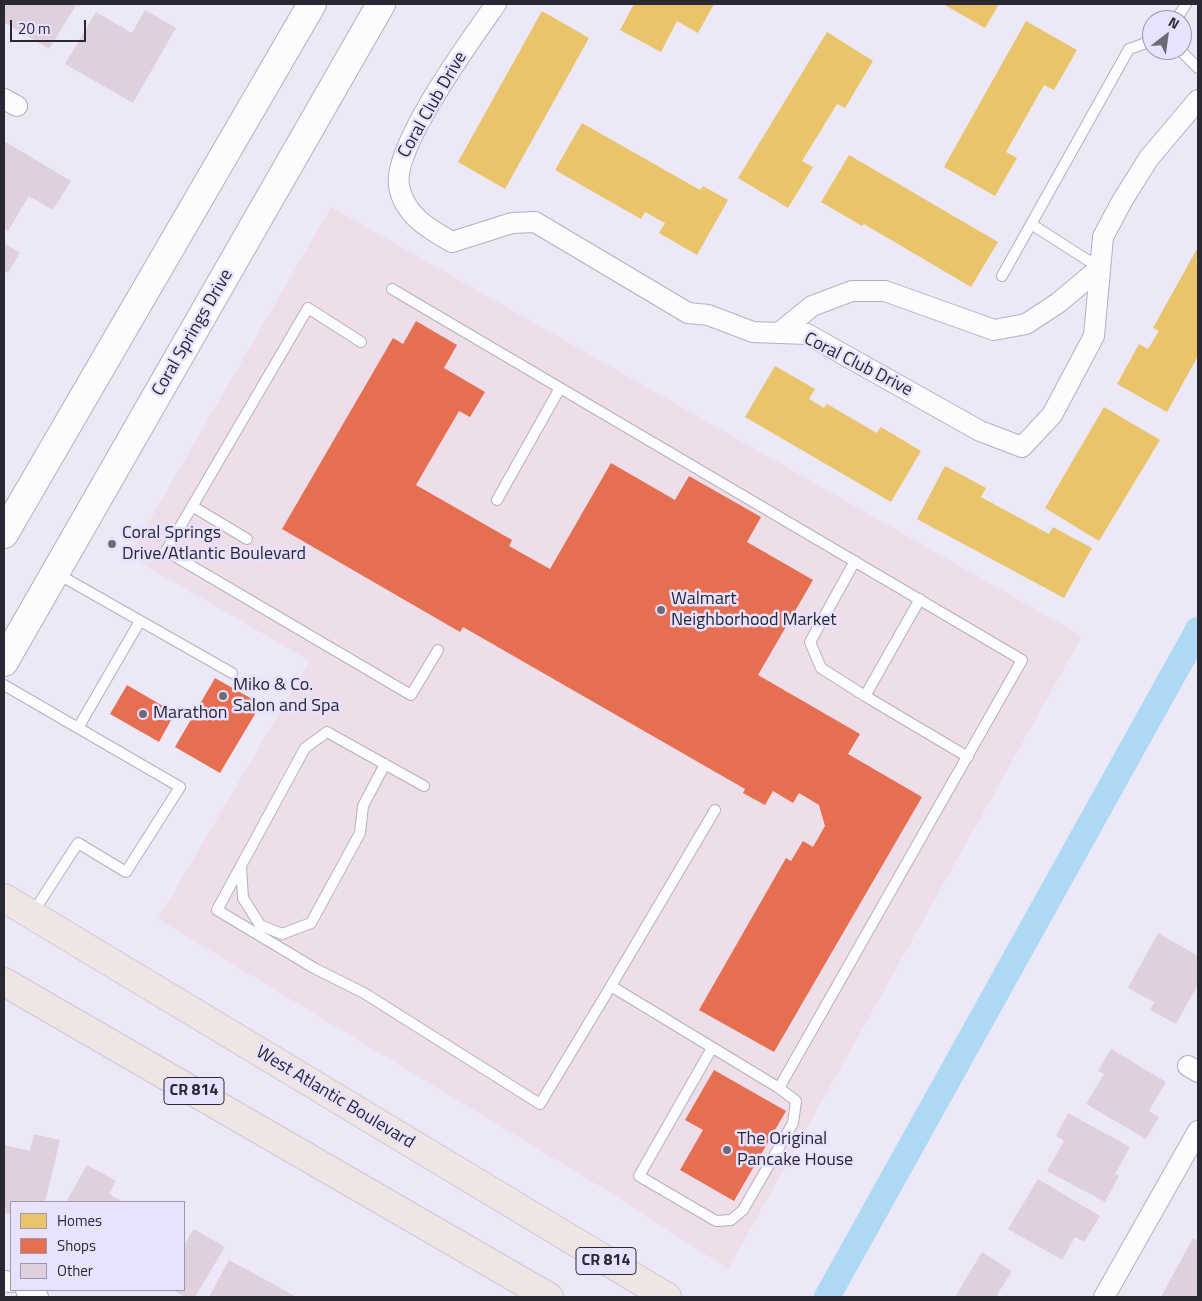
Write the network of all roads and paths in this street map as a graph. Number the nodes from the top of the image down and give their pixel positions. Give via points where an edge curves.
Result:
1 (312, 4) edge
2 (381, 4) edge
3 (496, 4) edge
4 (1142, 44) edge
5 (1198, 100) edge
6 (1031, 224) junction
7 (1100, 268) junction
8 (1002, 276) dead end
9 (392, 289) dead end
10 (779, 333) junction
11 (361, 342) dead end
12 (560, 388) junction
13 (497, 500) dead end
14 (192, 506) junction
15 (4, 534) edge
16 (247, 539) dead end
17 (855, 561) junction
18 (55, 573) junction
19 (920, 599) junction
20 (140, 621) junction
21 (438, 650) dead end
22 (4, 662) edge
23 (232, 673) dead end
24 (4, 685) edge
25 (865, 696) junction
26 (78, 728) junction
27 (968, 756) junction
28 (385, 764) junction
29 (424, 786) dead end
30 (716, 810) dead end
31 (241, 866) junction
32 (4, 898) edge
33 (31, 915) junction
34 (4, 982) edge
35 (612, 986) junction
36 (712, 1048) junction
37 (779, 1088) junction
38 (1198, 1131) edge
39 (549, 1297) edge
40 (667, 1297) edge
41 (1104, 1297) edge

1 - 15 main road
2 - 18 main road, Coral Springs Drive
3 - 10 street, Coral Club Drive via 424,114 399,165 399,186 408,210 427,228 452,242 512,223 534,222 688,313 708,315 753,332
4 - 6 lane via 1129,49
5 - 7 street, Coral Club Drive via 1149,158 1122,201 1103,237
6 - 7 lane
6 - 8 lane
7 - 10 street via 1026,324 994,330 886,291 852,291 812,306
7 - 10 street, Coral Club Drive via 1094,336 1052,415 1022,447 980,431 807,334
9 - 12 lane
11 - 14 lane via 308,308
12 - 13 lane
12 - 17 lane
14 - 16 lane
14 - 21 lane via 166,551 411,695
17 - 19 lane
17 - 25 lane via 810,642 820,668
18 - 20 lane
18 - 22 main road, Coral Springs Drive
19 - 25 lane
19 - 27 lane via 1022,660
20 - 23 lane
20 - 26 lane
24 - 26 lane
25 - 27 lane
26 - 33 lane via 180,787 126,872 78,843
27 - 37 lane
28 - 29 lane
28 - 31 lane via 327,732 305,748
28 - 31 lane via 363,806 360,833 311,923 282,934 260,925 243,898
30 - 35 lane
31 - 35 lane via 217,910 314,968 364,993 540,1104
32 - 33 main road, West Atlantic Boulevard / CR 814
33 - 40 main road, West Atlantic Boulevard / CR 814
34 - 39 main road, CR 814
35 - 36 lane
36 - 37 lane
36 - 37 lane via 638,1176 716,1222 731,1220 743,1210 794,1123 796,1101
38 - 41 street

